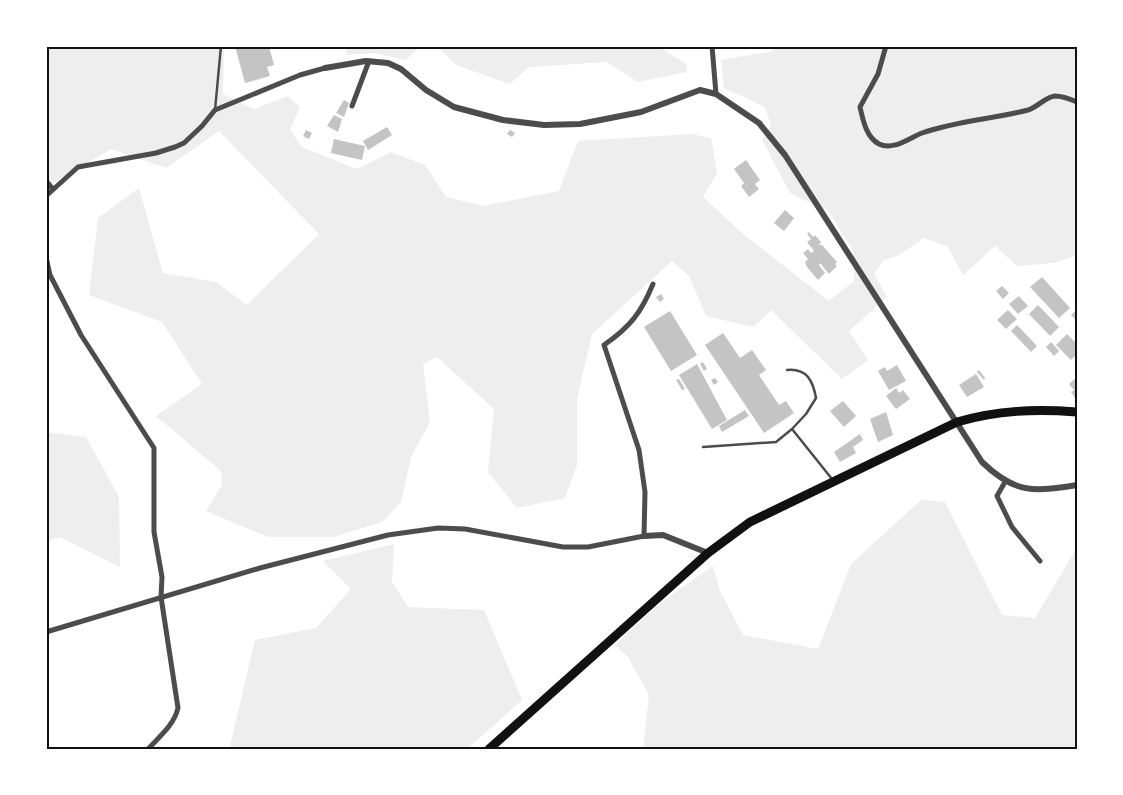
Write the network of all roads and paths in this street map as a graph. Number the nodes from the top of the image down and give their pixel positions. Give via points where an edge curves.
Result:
1 (221, 46) edge
2 (712, 46) edge
3 (886, 46) edge
4 (369, 61) junction
5 (325, 68) joint
6 (716, 94) junction
7 (1077, 102) edge
8 (352, 106) dead end
9 (215, 110) junction
10 (46, 182) edge
11 (52, 188) junction
12 (46, 196) edge
13 (46, 257) edge
14 (653, 284) dead end
15 (787, 370) dead end
16 (1077, 412) edge
17 (957, 422) junction
18 (792, 429) junction
19 (703, 447) dead end
20 (833, 480) junction
21 (1005, 482) junction
22 (1077, 486) edge
23 (644, 536) junction
24 (708, 553) junction
25 (1040, 561) dead end
26 (161, 596) junction
27 (46, 632) edge
28 (148, 749) edge
29 (489, 749) edge

1 - 9 lane
2 - 6 street
3 - 7 street via 878,74 860,107 865,128 878,144 895,144 961,122 1029,110 1049,97
4 - 5 street
4 - 6 street via 388,63 401,69 454,107 504,120 544,125 580,124 642,112 700,90
4 - 8 street
5 - 9 street
6 - 17 street via 759,123 785,155
9 - 11 street via 184,143 156,153 78,167
10 - 11 street
11 - 12 street
13 - 26 street via 50,275 81,335 154,448 154,532 162,577
14 - 23 street via 643,308 625,331 604,345 638,450 645,492
15 - 18 lane via 805,372 813,383 816,398
16 - 17 highway via 1017,410
17 - 20 highway
17 - 21 street via 982,462
18 - 19 lane via 776,442
18 - 20 lane
20 - 24 highway via 750,522
21 - 22 street via 1032,490
21 - 25 street via 997,496 1012,527
23 - 24 street via 662,535
23 - 26 street via 588,547 564,547 465,529 438,528 388,535
24 - 29 highway
26 - 27 street
26 - 28 street via 178,708 176,717

